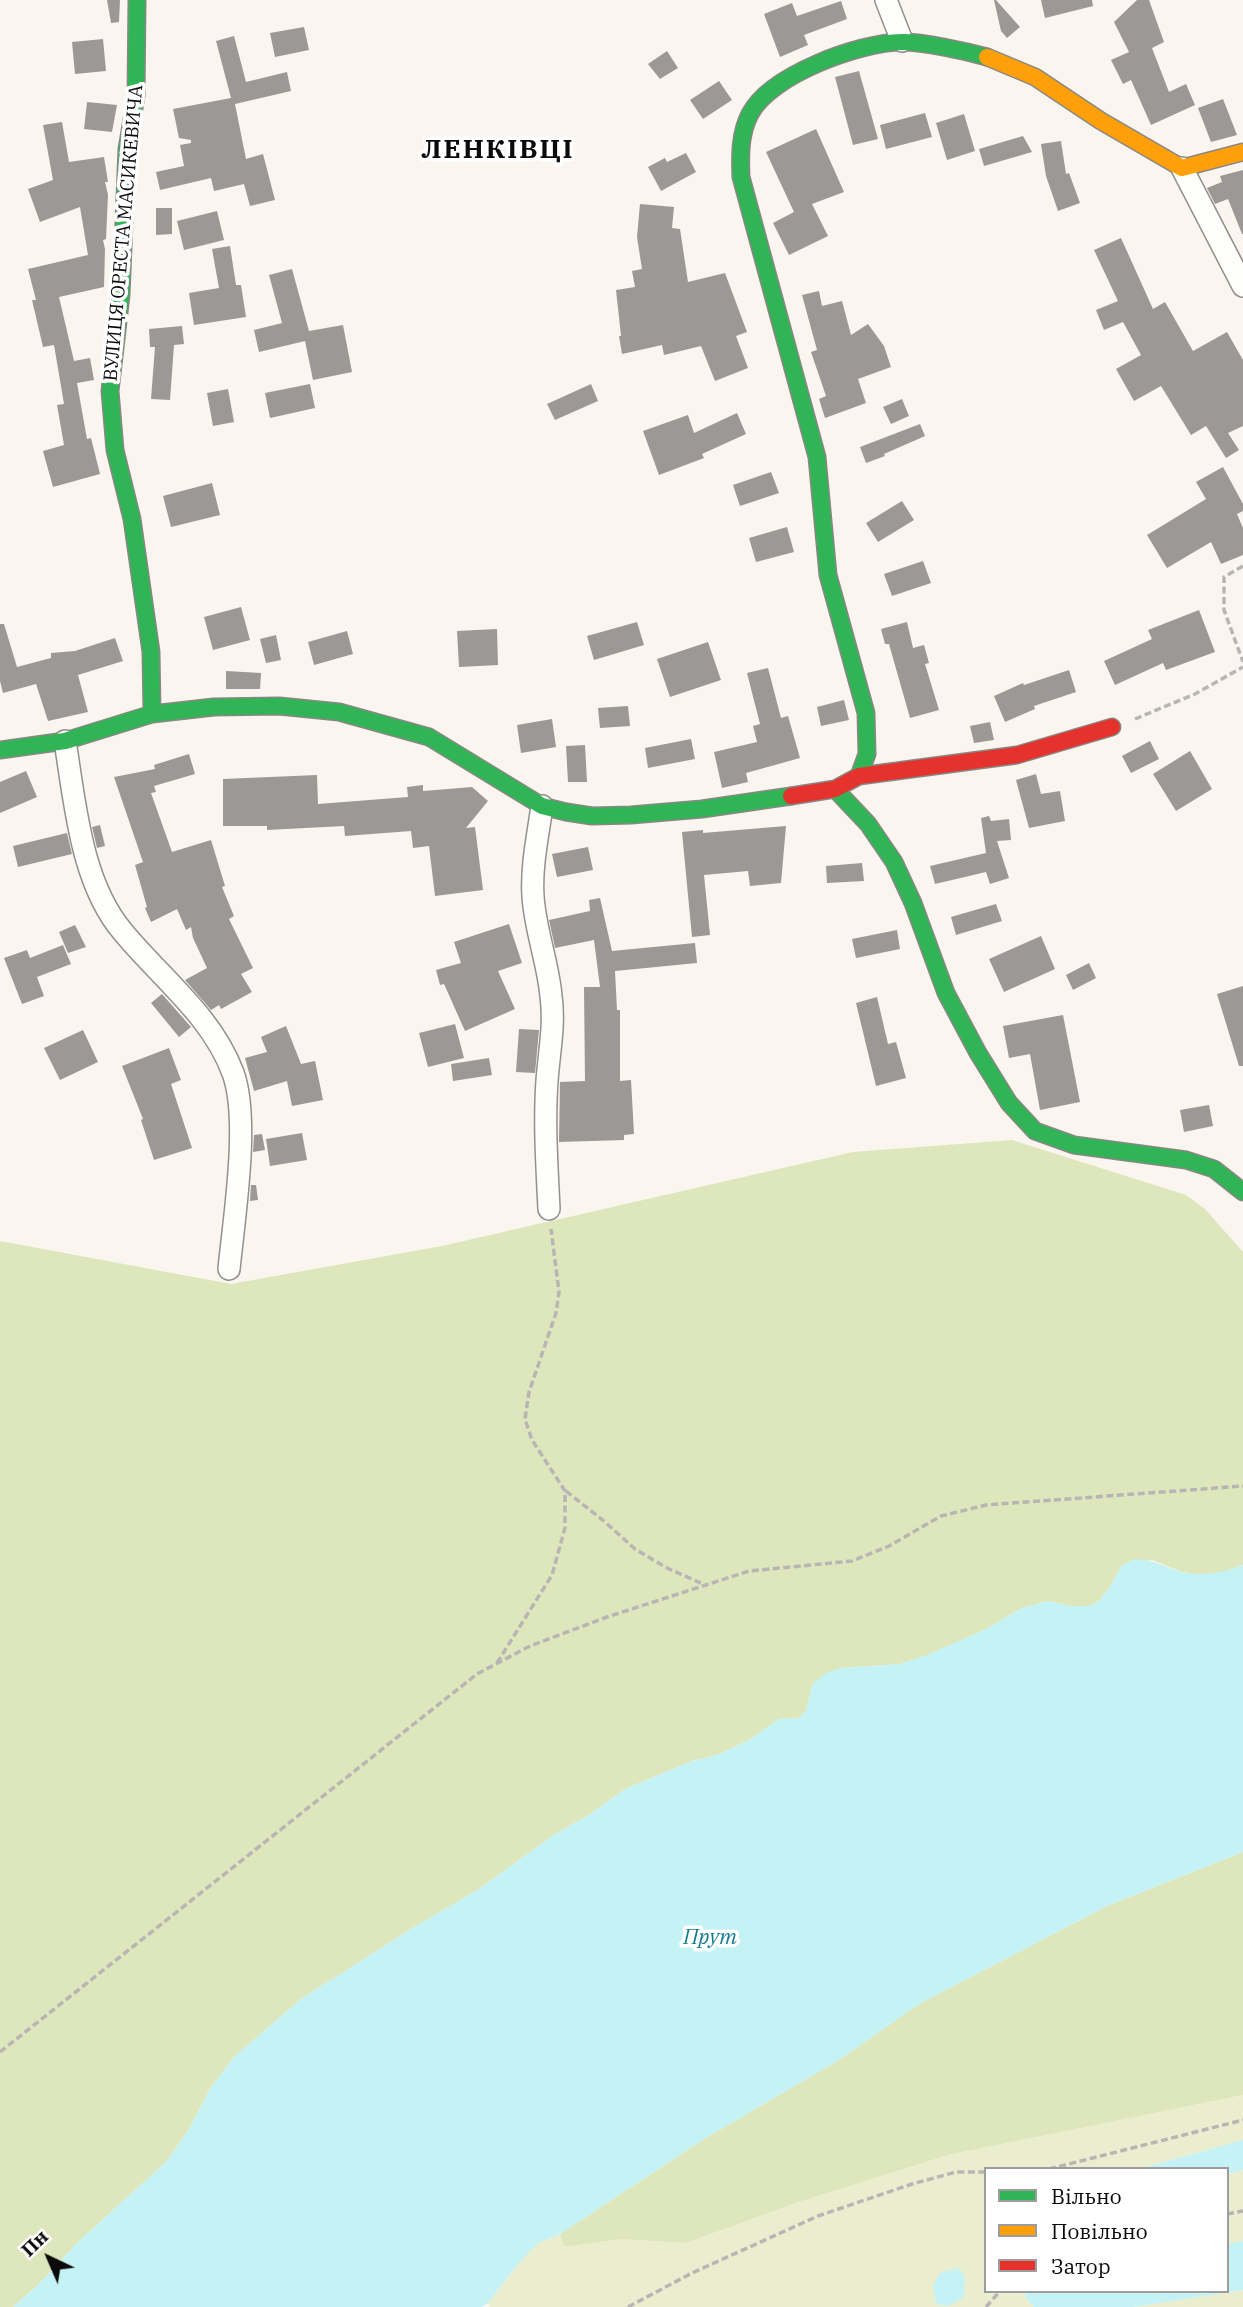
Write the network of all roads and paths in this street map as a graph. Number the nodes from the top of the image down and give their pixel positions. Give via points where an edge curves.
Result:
1 (137, 0) edge
2 (886, 0) edge
3 (901, 41) junction
4 (1243, 152) edge
5 (1182, 168) junction
6 (1243, 286) edge
7 (1243, 566) edge
8 (1243, 665) edge
9 (152, 714) junction
10 (1112, 727) joint
11 (65, 741) junction
12 (0, 750) edge
13 (859, 776) junction
14 (835, 789) junction
15 (542, 806) junction
16 (1243, 1192) edge
17 (549, 1209) joint
18 (229, 1269) dead end
19 (1243, 1486) edge
20 (565, 1491) junction
21 (705, 1585) junction
22 (496, 1664) junction
23 (0, 2052) edge
24 (1243, 2120) edge
25 (1057, 2167) edge
26 (984, 2172) edge
27 (998, 2293) edge
28 (628, 2307) edge
29 (986, 2307) edge

1 - 9 street, ВУЛИЦЯ ОРЕСТА МАСИКЕВИЧА via 136,96 127,149 121,295 110,391 115,450 132,519 151,652
2 - 3 street
3 - 5 street via 961,50 1028,74
3 - 13 street via 864,47 788,77 761,96 747,116 741,137 741,177 817,457 828,575 866,713 867,754
4 - 5 street
5 - 6 street
7 - 8 path via 1224,576 1224,610
8 - 10 path via 1195,694
9 - 11 street
9 - 15 street via 279,706 339,712 429,737
10 - 13 street via 1017,755
11 - 12 street
11 - 18 street via 96,890 121,931 181,993 217,1040 234,1075 241,1117
13 - 14 street
14 - 15 street via 631,815 592,816
14 - 16 street via 868,824 894,862 946,993 1009,1103 1035,1131 1074,1145 1186,1160 1214,1169
15 - 17 street via 532,894 551,995
17 - 20 path via 559,1292 525,1419 532,1440
19 - 21 path via 986,1505 941,1516 852,1562 749,1571
20 - 21 path via 635,1549
20 - 22 path via 565,1528 552,1575
21 - 22 path via 530,1646
22 - 23 path via 382,1748
24 - 25 path
26 - 28 path via 956,2172 818,2216
27 - 29 path

